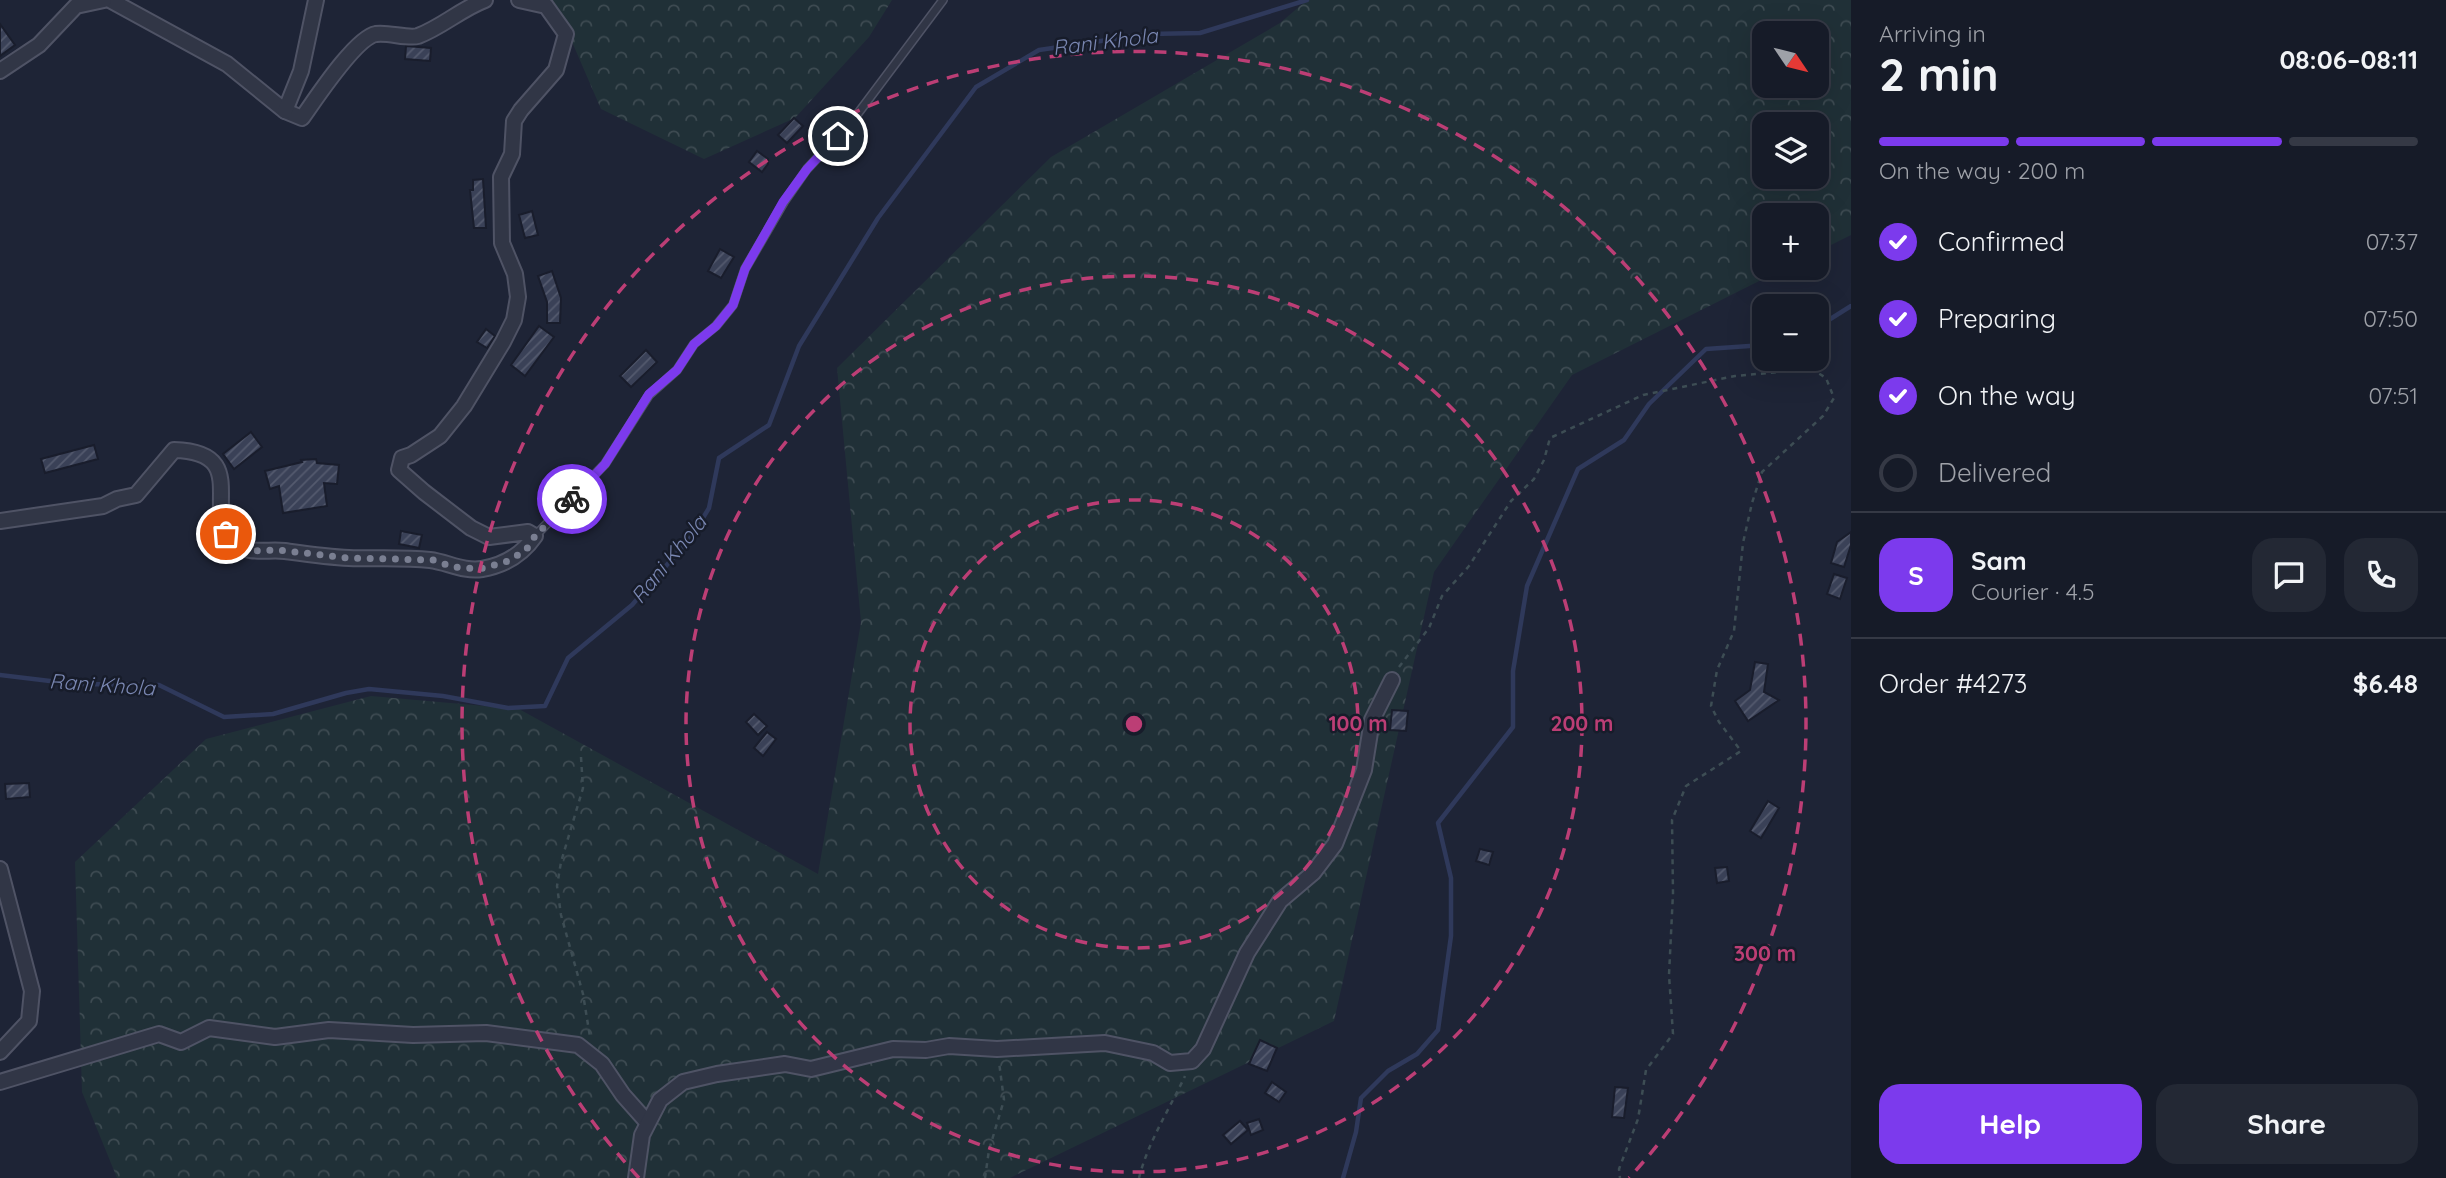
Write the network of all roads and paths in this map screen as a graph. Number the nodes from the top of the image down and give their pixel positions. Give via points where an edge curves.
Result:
1 (104, 0) edge
2 (110, 0) edge
3 (316, 0) edge
4 (485, 0) edge
5 (519, 0) edge
6 (943, 0) edge
7 (0, 71) edge
8 (285, 111) junction
9 (0, 522) edge
10 (535, 536) junction
11 (1392, 680) joint
12 (581, 757) dead end
13 (0, 869) edge
14 (578, 1045) junction
15 (997, 1049) junction
16 (0, 1052) edge
17 (1192, 1060) junction
18 (0, 1083) edge
19 (647, 1122) junction
20 (636, 1178) edge
21 (985, 1178) edge
22 (1139, 1178) edge
23 (1620, 1178) edge

1 - 7 street via 76,6 39,45
2 - 8 street via 227,64
3 - 8 street via 301,71
4 - 8 street via 415,37 373,34 348,55 302,118
5 - 10 street via 545,6 565,34 556,70 514,121 512,155 501,177 502,243 515,274 518,297 514,320 464,406 440,436 402,458 399,470 489,537 528,532
6 - 10 lane via 853,120 783,202 745,269 733,305 694,344 677,370 649,394 605,464
9 - 10 street via 103,506 136,495 174,450 205,455 218,467 226,534 248,551 433,560 480,569 508,561 526,550
11 - 17 street via 1372,720 1364,770 1335,844 1313,873 1280,901 1247,953 1203,1049
11 - 23 path via 1429,628 1442,596 1469,566 1511,501 1534,479 1550,438 1643,395 1735,376 1812,369 1826,378 1835,398 1823,416 1762,472 1752,503 1734,631 1717,670 1711,706 1741,751 1686,786 1672,820 1669,975 1673,1034 1647,1070
12 - 14 path via 583,788 557,886 591,1036
13 - 16 street via 32,991 29,1021
14 - 18 street via 486,1033 329,1031 275,1037 209,1028 181,1042 159,1034
14 - 19 street via 602,1064
15 - 17 street via 1105,1043 1153,1053 1170,1063
15 - 19 street via 893,1049 811,1069 785,1064 717,1074 683,1082 660,1100
15 - 21 path via 1004,1100
17 - 22 path
19 - 20 street

